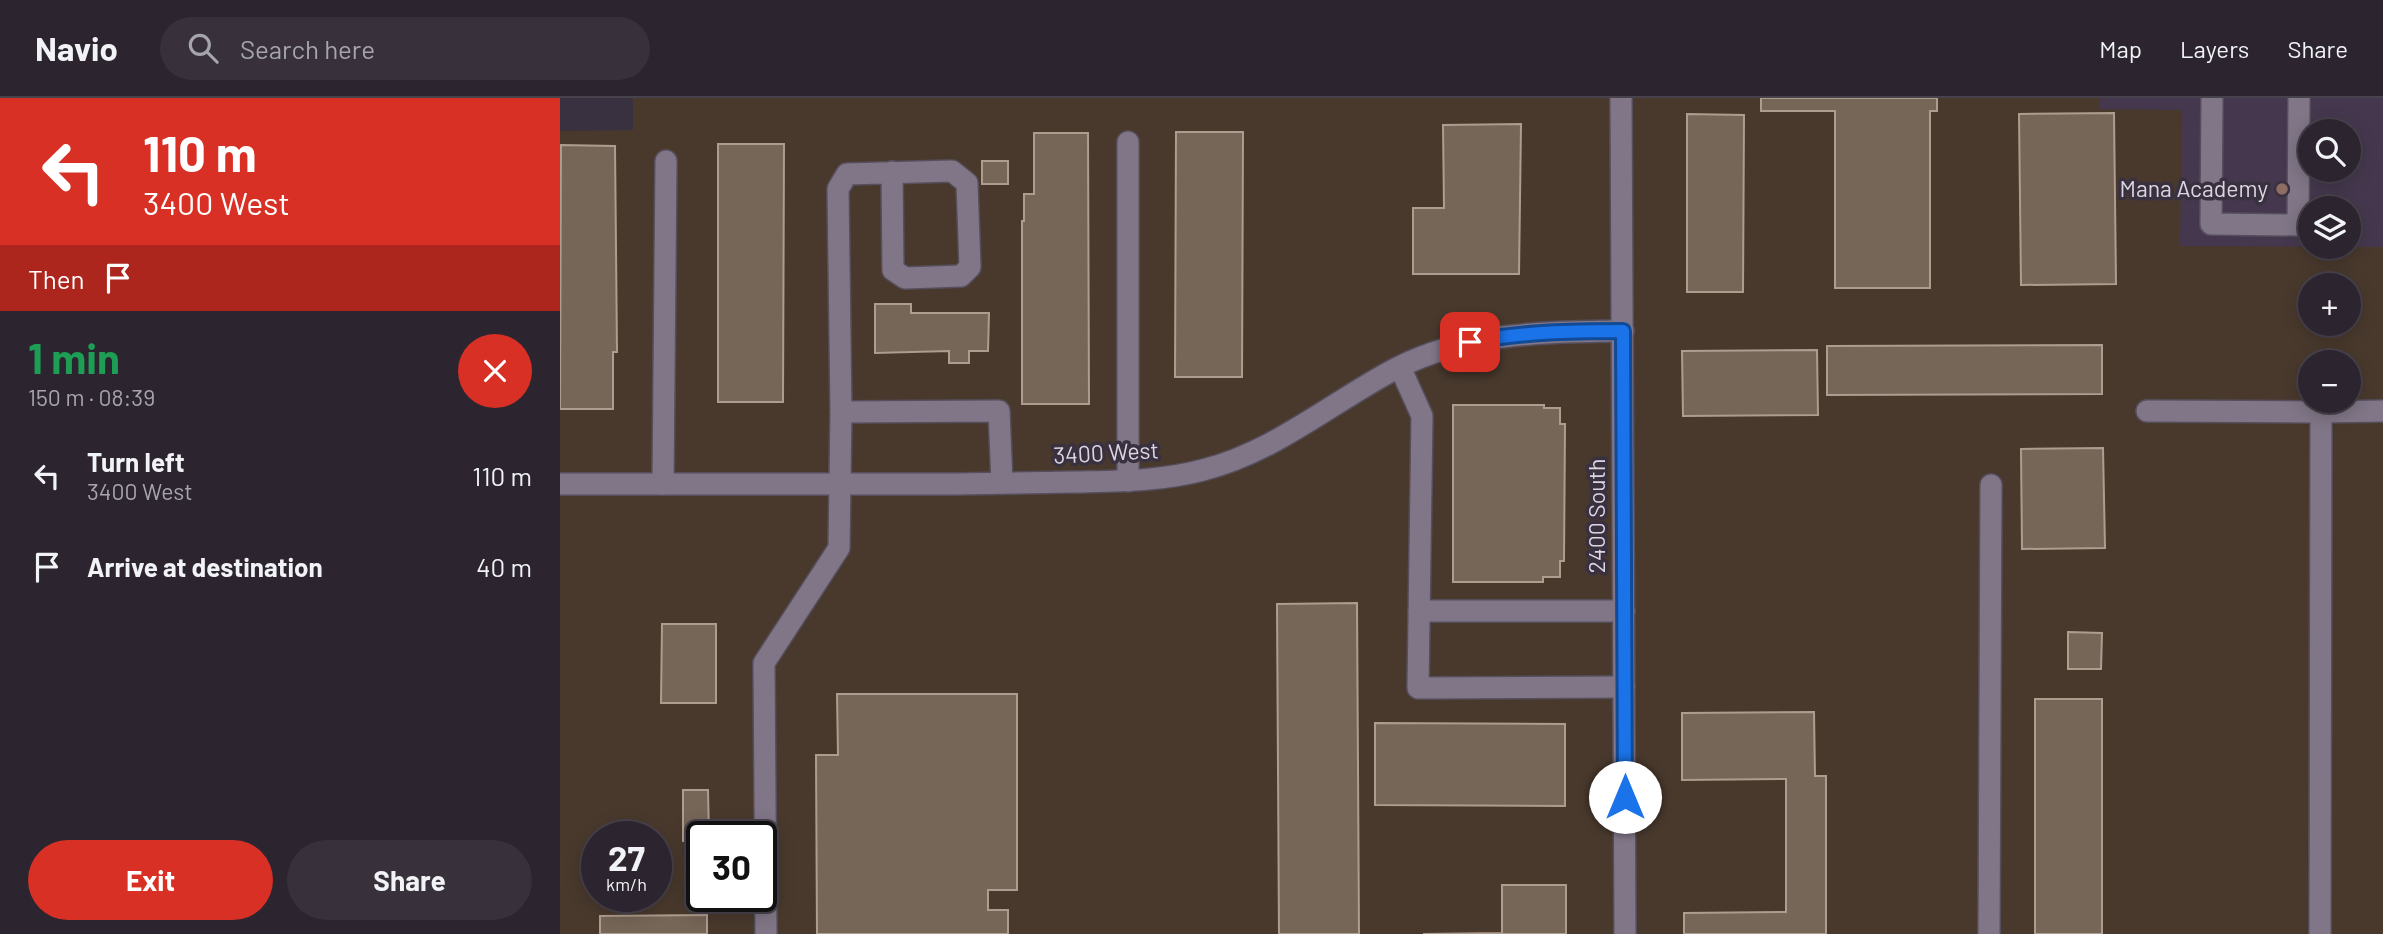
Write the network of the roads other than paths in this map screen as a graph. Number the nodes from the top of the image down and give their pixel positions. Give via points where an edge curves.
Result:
1 (1621, 98) edge
2 (2212, 98) edge
3 (2299, 98) edge
4 (1128, 142) dead end
5 (666, 161) dead end
6 (892, 173) junction
7 (1623, 331) junction
8 (1400, 367) junction
9 (2147, 411) dead end
10 (2361, 411) edge
11 (2383, 411) edge
12 (841, 412) junction
13 (2298, 412) edge
14 (2321, 413) edge
15 (1128, 481) junction
16 (1002, 483) junction
17 (560, 484) edge
18 (663, 484) junction
19 (841, 484) junction
20 (1991, 485) dead end
21 (1419, 611) junction
22 (1624, 611) junction
23 (1624, 687) junction
24 (766, 934) edge
25 (1625, 934) edge
26 (1989, 934) edge
27 (2320, 934) edge

1 - 7 street, 2400 South
2 - 3 street via 2211,224 2298,225
4 - 15 street
5 - 18 street
6 - 6 street via 952,171 967,183 970,267 961,276 905,278 893,270
6 - 12 street via 847,174 838,189
7 - 8 street, 3400 West via 1506,335
7 - 22 street, 2400 South
8 - 15 street, 3400 West via 1315,419 1236,459 1203,470
8 - 21 street via 1422,416
9 - 13 street
10 - 11 street
12 - 16 street via 999,411
12 - 19 street
14 - 27 street
15 - 16 street, 3400 West
16 - 19 street, 3400 West
17 - 18 street, 3400 West
18 - 19 street, 3400 West
19 - 24 street via 839,548 764,663
20 - 26 street
21 - 22 street
21 - 23 street via 1418,688
22 - 23 street, 2400 South
23 - 25 street, 2400 South

